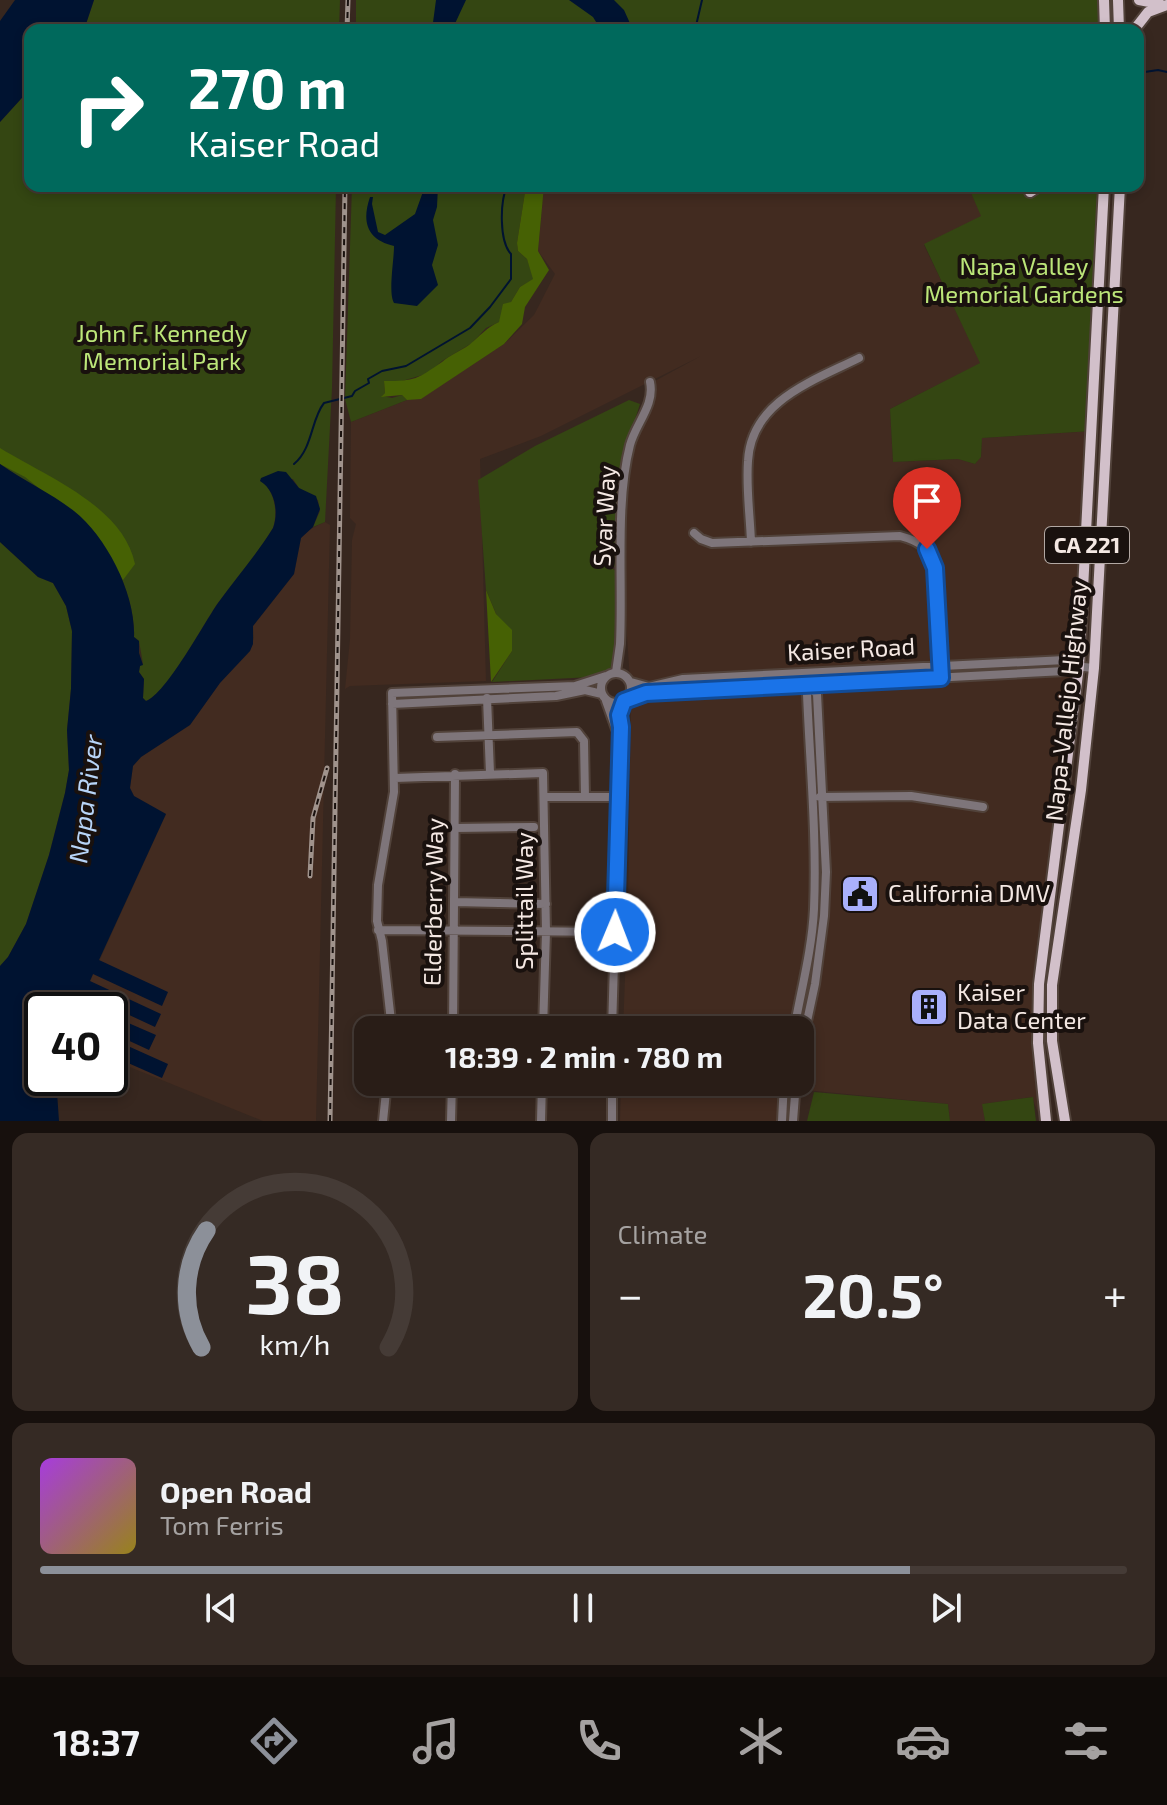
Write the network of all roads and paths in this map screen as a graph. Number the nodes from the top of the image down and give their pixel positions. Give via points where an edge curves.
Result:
1 (1118, 0) edge
2 (1139, 0) edge
3 (1106, 3) edge
4 (1167, 5) edge
5 (1105, 24) edge
6 (1119, 24) edge
7 (1139, 24) edge
8 (1104, 192) edge
9 (1120, 192) edge
10 (859, 358) dead end
11 (650, 382) dead end
12 (1093, 424) junction
13 (1108, 425) junction
14 (694, 533) dead end
15 (751, 542) junction
16 (940, 665) junction
17 (1076, 666) junction
18 (1094, 668) junction
19 (811, 674) junction
20 (606, 676) junction
21 (624, 677) junction
22 (941, 678) junction
23 (812, 686) junction
24 (487, 689) junction
25 (604, 696) junction
26 (626, 700) junction
27 (487, 701) junction
28 (392, 704) junction
29 (489, 735) junction
30 (437, 737) dead end
31 (619, 742) junction
32 (490, 773) junction
33 (455, 774) junction
34 (395, 778) junction
35 (545, 797) junction
36 (585, 797) junction
37 (618, 797) junction
38 (823, 797) junction
39 (812, 798) junction
40 (983, 807) dead end
41 (534, 827) dead end
42 (455, 828) junction
43 (455, 902) junction
44 (546, 904) junction
45 (378, 930) junction
46 (454, 931) junction
47 (546, 932) junction
48 (615, 932) junction
49 (390, 1016) edge
50 (453, 1016) edge
51 (543, 1016) edge
52 (612, 1016) edge
53 (797, 1016) edge
54 (808, 1016) edge
55 (386, 1096) edge
56 (452, 1096) edge
57 (542, 1096) edge
58 (612, 1096) edge
59 (783, 1096) edge
60 (795, 1096) edge
61 (383, 1121) edge
62 (451, 1121) edge
63 (541, 1121) edge
64 (612, 1121) edge
65 (782, 1121) edge
66 (793, 1121) edge
67 (1046, 1121) edge
68 (1065, 1121) edge

1 - 6 main road
2 - 4 main road
3 - 5 main road
4 - 7 main road via 1148,12
8 - 12 main road, Napa-Vallejo Highway / CA 221
9 - 13 main road, Napa-Vallejo Highway / CA 221
10 - 15 street via 787,395 760,423 748,461
11 - 21 street, Syar Way via 651,399 634,435 626,470 620,657
12 - 13 street
12 - 17 main road, Napa-Vallejo Highway / CA 221
13 - 18 main road, Napa-Vallejo Highway / CA 221
14 - 15 street via 712,543
15 - 16 street via 900,536 917,541 931,554 935,568
16 - 17 street, Kaiser Road via 1065,660
16 - 19 street, Kaiser Road
16 - 22 street
17 - 18 street, Kaiser Road
17 - 22 street, Kaiser Road via 1065,671
17 - 67 main road, Napa-Vallejo Highway / CA 221 via 1041,953 1038,1043
18 - 68 main road, Napa-Vallejo Highway / CA 221 via 1052,985 1052,1041
19 - 21 street, Kaiser Road via 683,679 649,687
19 - 23 street
20 - 21 street
20 - 24 street via 575,686
20 - 25 street via 601,683
21 - 26 street via 631,691
22 - 23 street, Kaiser Road
23 - 26 street, Kaiser Road via 646,693
23 - 38 street via 817,694
23 - 39 street via 807,694
24 - 27 street
24 - 28 street via 392,693
25 - 26 street via 614,703
25 - 27 street via 585,690
25 - 31 street
26 - 31 street via 619,715
27 - 28 street
27 - 29 street
28 - 34 street
29 - 30 street
29 - 32 street
29 - 36 street via 577,732 584,741
31 - 37 street
32 - 33 street
32 - 35 street, Splittail Way via 543,773
33 - 34 street
33 - 42 street, Elderberry Way
34 - 45 street via 378,885
35 - 36 street
35 - 44 street, Splittail Way
36 - 37 street
37 - 48 street
38 - 39 street
38 - 40 street via 911,796
38 - 54 street via 824,916
39 - 53 street via 814,910
41 - 42 street
42 - 43 street, Elderberry Way
43 - 44 street
43 - 46 street, Elderberry Way
44 - 47 street, Splittail Way
45 - 46 street
45 - 49 street
46 - 47 street
46 - 50 street, Elderberry Way
47 - 48 street
47 - 51 street, Splittail Way
48 - 52 street
55 - 61 street
56 - 62 street
57 - 63 street
58 - 64 street
59 - 65 street
60 - 66 street

